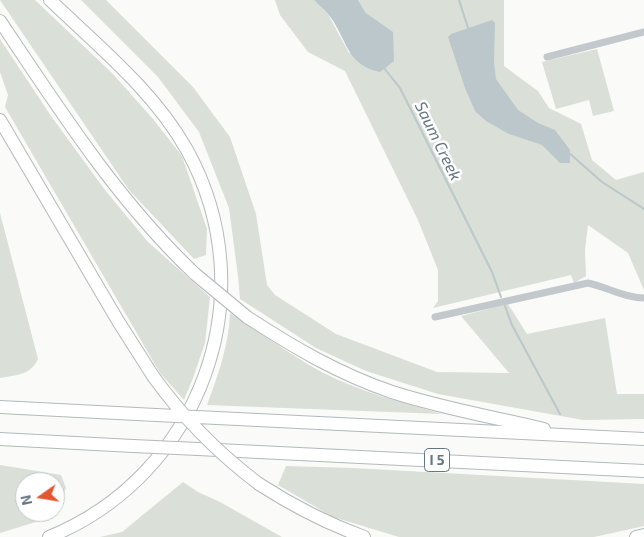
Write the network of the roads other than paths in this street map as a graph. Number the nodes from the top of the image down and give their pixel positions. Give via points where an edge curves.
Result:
1 (50, 0) edge
2 (0, 21) edge
3 (644, 32) edge
4 (547, 57) dead end
5 (0, 120) edge
6 (644, 298) edge
7 (435, 317) dead end
8 (0, 407) edge
9 (578, 436) junction
10 (0, 439) edge
11 (644, 439) edge
12 (644, 471) edge
13 (644, 535) edge
14 (49, 537) edge
15 (364, 537) edge
16 (636, 537) edge

1 - 14 highway via 151,100 186,148 213,214 222,283 219,319 210,360 196,398 177,432 153,464 126,491 85,519
2 - 9 highway, bridge via 114,184 194,274 247,317 315,359 392,392
3 - 4 street
5 - 15 highway, bridge via 113,312 176,407 229,461 259,484 313,516
6 - 7 street via 633,298 588,283
8 - 9 highway, I 5, bridge
9 - 11 highway, I 5
10 - 12 highway, I 5, bridge
13 - 16 highway

